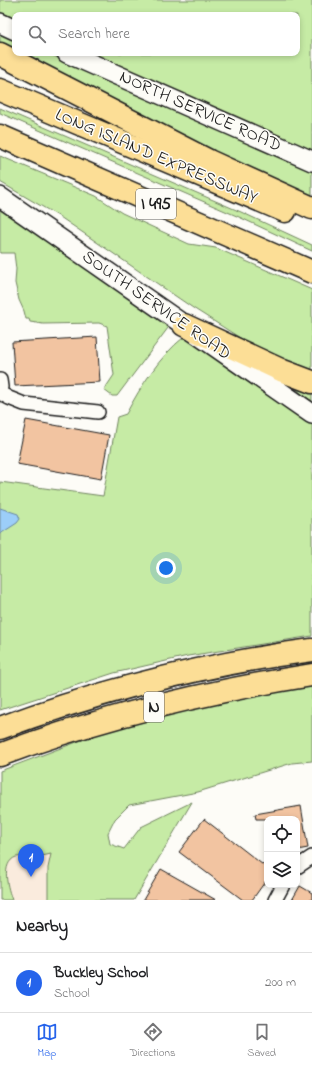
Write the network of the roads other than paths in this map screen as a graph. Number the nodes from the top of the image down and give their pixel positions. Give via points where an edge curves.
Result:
1 (0, 23) edge
2 (12, 29) edge
3 (0, 54) edge
4 (74, 56) edge
5 (0, 90) edge
6 (0, 136) edge
7 (312, 161) edge
8 (0, 197) edge
9 (312, 208) edge
10 (312, 223) edge
11 (312, 272) edge
12 (184, 325) junction
13 (0, 380) edge
14 (312, 382) edge
15 (0, 392) edge
16 (98, 412) dead end
17 (312, 414) edge
18 (312, 650) edge
19 (312, 675) edge
20 (0, 728) edge
21 (0, 755) edge
22 (312, 857) edge
23 (300, 865) edge
24 (281, 888) edge
25 (275, 900) edge

1 - 2 main road
3 - 9 highway via 209,161
4 - 7 main road, NORTH SERVICE ROAD
5 - 10 highway, LONG ISLAND EXPRESSWAY / I 495
6 - 11 highway, I 495
8 - 12 main road, SOUTH SERVICE ROAD
12 - 14 highway
12 - 17 main road, SOUTH SERVICE ROAD
13 - 15 street
15 - 16 street via 24,404
18 - 20 highway, N via 141,684 62,706
19 - 21 highway, N via 157,706 80,727
22 - 23 street
24 - 25 street

